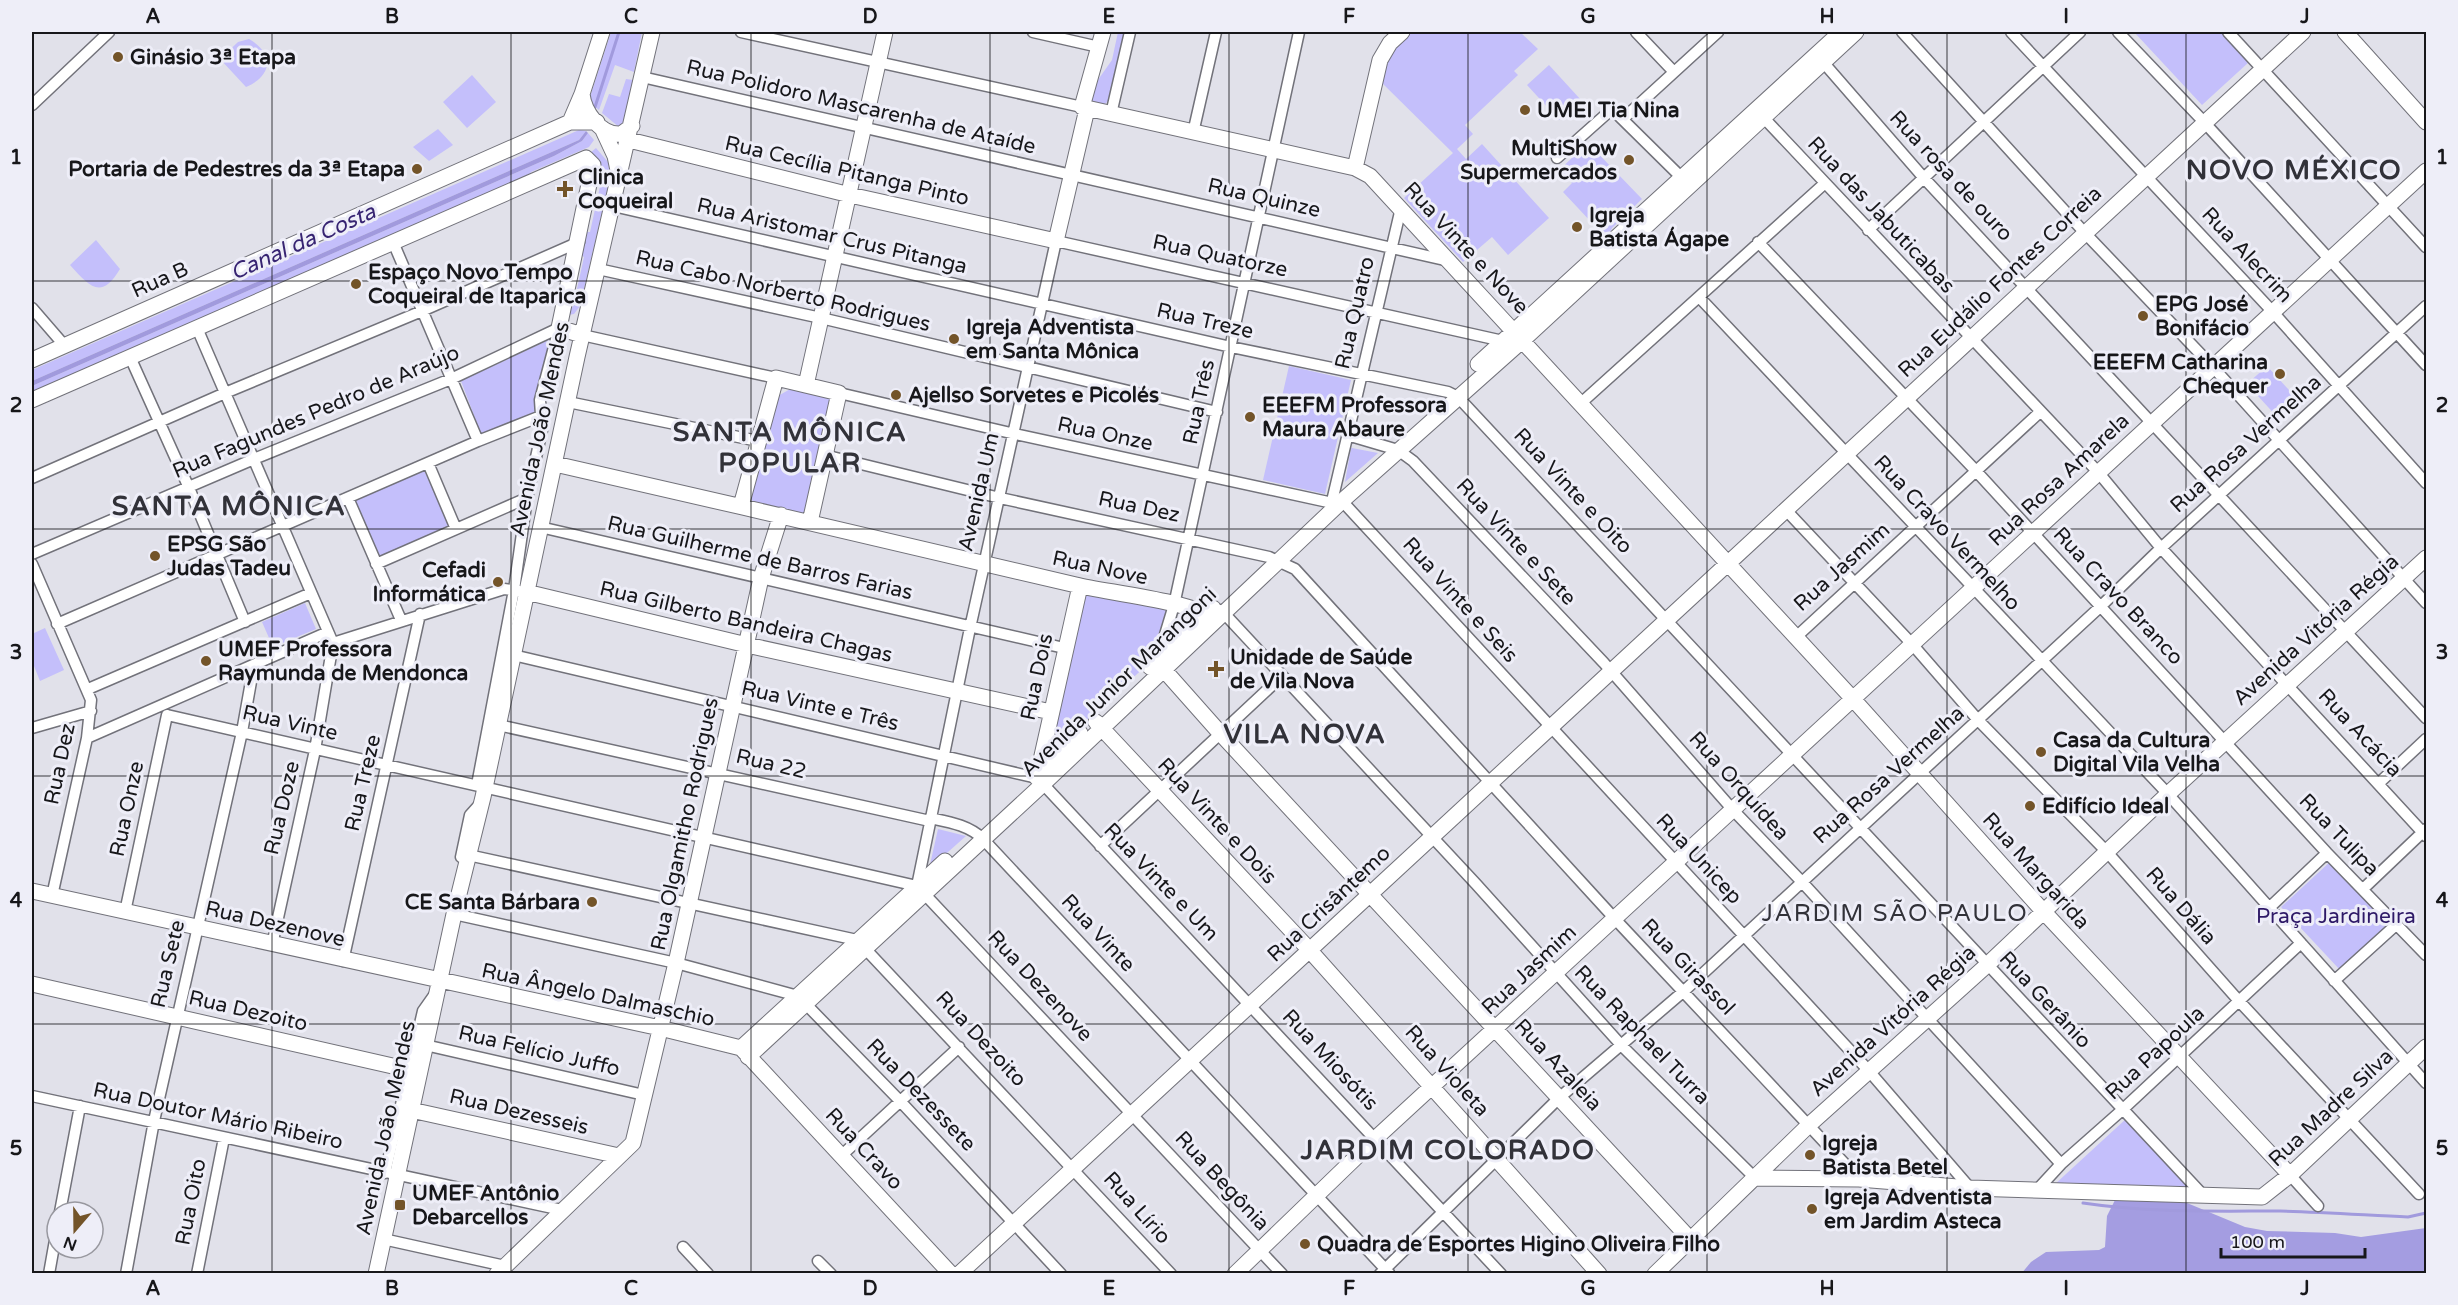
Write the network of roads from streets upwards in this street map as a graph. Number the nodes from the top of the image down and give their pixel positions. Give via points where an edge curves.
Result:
1 (109, 32) edge
2 (602, 32) edge
3 (652, 32) edge
4 (741, 32) edge
5 (885, 32) edge
6 (1033, 32) edge
7 (1130, 32) edge
8 (1216, 32) edge
9 (1299, 32) edge
10 (1402, 32) edge
11 (1636, 32) edge
12 (1718, 32) edge
13 (1851, 32) edge
14 (1902, 32) edge
15 (2011, 32) edge
16 (2080, 32) edge
17 (2118, 32) edge
18 (2228, 32) edge
19 (2303, 32) edge
20 (2344, 32) edge
21 (1101, 39) edge
22 (1819, 58) junction
23 (877, 62) junction
24 (2042, 67) junction
25 (2263, 69) junction
26 (1674, 72) junction
27 (642, 77) junction
28 (582, 94) junction
29 (32, 105) edge
30 (1085, 108) junction
31 (1111, 114) junction
32 (1760, 114) junction
33 (1624, 118) junction
34 (570, 122) junction
35 (1983, 122) junction
36 (2204, 122) junction
37 (2427, 122) edge
38 (600, 125) junction
39 (865, 128) junction
40 (631, 133) junction
41 (1192, 133) junction
42 (1274, 150) junction
43 (1557, 158) dead end
44 (1355, 168) junction
45 (2427, 171) edge
46 (1070, 176) junction
47 (2147, 176) junction
48 (1923, 177) junction
49 (1686, 182) junction
50 (619, 184) junction
51 (1824, 184) junction
52 (850, 195) junction
53 (614, 206) junction
54 (2389, 206) junction
55 (1401, 208) junction
56 (1259, 217) junction
57 (1868, 230) junction
58 (2084, 232) junction
59 (1056, 241) junction
60 (393, 242) junction
61 (579, 242) junction
62 (1758, 242) junction
63 (1391, 247) junction
64 (2427, 247) edge
65 (834, 256) junction
66 (2330, 260) junction
67 (1449, 261) junction
68 (598, 269) junction
69 (1244, 281) junction
70 (2027, 286) junction
71 (1699, 297) junction
72 (1041, 305) junction
73 (2427, 306) edge
74 (32, 308) edge
75 (1376, 310) junction
76 (2272, 311) junction
77 (422, 312) junction
78 (821, 318) junction
79 (197, 328) junction
80 (559, 328) junction
81 (2396, 332) junction
82 (582, 334) junction
83 (1514, 338) junction
84 (1971, 338) junction
85 (64, 345) junction
86 (1231, 348) junction
87 (130, 357) junction
88 (32, 360) edge
89 (2427, 365) edge
90 (2212, 366) junction
91 (1028, 368) junction
92 (1360, 375) junction
93 (776, 378) junction
94 (451, 379) junction
95 (806, 385) junction
96 (2339, 386) junction
97 (225, 393) junction
98 (839, 393) junction
99 (1453, 394) junction
100 (1906, 398) junction
101 (32, 400) edge
102 (568, 402) junction
103 (1580, 404) junction
104 (1217, 412) junction
105 (2040, 412) junction
106 (541, 416) junction
107 (2153, 421) junction
108 (160, 422) junction
109 (1015, 434) junction
110 (1347, 435) junction
111 (2279, 440) junction
112 (478, 441) junction
113 (758, 441) junction
114 (1393, 449) junction
115 (1845, 453) junction
116 (824, 455) junction
117 (254, 459) junction
118 (428, 463) junction
119 (555, 464) junction
120 (1976, 471) junction
121 (2098, 472) junction
122 (1203, 475) junction
123 (32, 478) edge
124 (2427, 483) edge
125 (189, 488) junction
126 (2219, 495) junction
127 (348, 498) junction
128 (527, 498) junction
129 (1000, 498) junction
130 (1335, 500) junction
131 (741, 506) junction
132 (1785, 508) junction
133 (781, 515) junction
134 (810, 522) junction
135 (282, 527) junction
136 (540, 527) junction
137 (1917, 527) junction
138 (456, 529) junction
139 (2033, 533) junction
140 (1189, 538) junction
141 (2161, 548) junction
142 (32, 554) edge
143 (217, 554) junction
144 (2427, 558) edge
145 (1274, 559) junction
146 (32, 564) edge
147 (376, 564) junction
148 (984, 564) junction
149 (1726, 564) junction
150 (761, 578) junction
151 (2405, 579) junction
152 (1855, 584) junction
153 (1080, 586) junction
154 (1973, 587) junction
155 (520, 591) junction
156 (311, 593) junction
157 (2427, 603) edge
158 (1174, 605) junction
159 (2100, 607) junction
160 (1215, 613) junction
161 (420, 614) junction
162 (1666, 619) junction
163 (401, 620) junction
164 (245, 622) junction
165 (57, 624) junction
166 (970, 628) junction
167 (2346, 632) junction
168 (331, 638) junction
169 (1795, 638) junction
170 (1912, 644) junction
171 (747, 645) junction
172 (1064, 648) junction
173 (513, 655) junction
174 (2041, 662) junction
175 (254, 665) junction
176 (1160, 665) junction
177 (1611, 670) junction
178 (1281, 677) junction
179 (2288, 684) junction
180 (88, 689) junction
181 (957, 691) junction
182 (1853, 699) junction
183 (732, 707) junction
184 (165, 710) junction
185 (91, 711) junction
186 (1051, 712) junction
187 (2427, 718) edge
188 (1978, 720) junction
189 (1098, 723) junction
190 (498, 724) junction
191 (1549, 726) junction
192 (32, 728) edge
193 (242, 732) junction
194 (1220, 733) junction
195 (87, 738) junction
196 (2427, 738) edge
197 (2226, 741) junction
198 (315, 750) junction
199 (943, 756) junction
200 (1793, 756) junction
201 (387, 764) junction
202 (718, 772) junction
203 (1919, 774) junction
204 (1040, 781) junction
205 (1489, 782) junction
206 (2379, 783) junction
207 (1160, 790) junction
208 (481, 791) junction
209 (2168, 794) junction
210 (1733, 810) junction
211 (930, 819) junction
212 (1861, 827) junction
213 (2425, 833) edge
214 (703, 836) junction
215 (980, 836) junction
216 (1432, 837) junction
217 (1100, 846) junction
218 (2107, 852) junction
219 (2327, 853) junction
220 (468, 855) junction
221 (1675, 862) junction
222 (1802, 882) junction
223 (2363, 889) junction
224 (921, 890) junction
225 (32, 891) edge
226 (1369, 894) junction
227 (52, 896) junction
228 (688, 902) junction
229 (2270, 907) junction
230 (2043, 911) junction
231 (125, 912) junction
232 (454, 914) junction
233 (1615, 919) junction
234 (2397, 924) junction
235 (198, 927) junction
236 (1743, 934) junction
237 (2301, 943) junction
238 (862, 944) junction
239 (272, 945) junction
240 (1310, 950) junction
241 (2427, 955) edge
242 (343, 961) junction
243 (676, 963) junction
244 (1986, 966) junction
245 (1557, 974) junction
246 (2334, 981) junction
247 (439, 982) junction
248 (32, 984) edge
249 (1684, 991) junction
250 (802, 1000) junction
251 (2239, 1001) junction
252 (1252, 1005) junction
253 (177, 1016) junction
254 (1927, 1020) junction
255 (660, 1028) junction
256 (1496, 1029) junction
257 (425, 1045) junction
258 (1622, 1046) junction
259 (959, 1047) junction
260 (2427, 1047) edge
261 (745, 1053) junction
262 (2180, 1057) junction
263 (1191, 1060) junction
264 (2409, 1064) junction
265 (414, 1071) junction
266 (1869, 1071) junction
267 (2427, 1083) edge
268 (1433, 1086) junction
269 (644, 1095) junction
270 (32, 1096) edge
271 (1559, 1098) junction
272 (902, 1102) junction
273 (80, 1106) junction
274 (411, 1110) junction
275 (2121, 1111) junction
276 (1132, 1115) junction
277 (2351, 1120) junction
278 (154, 1122) junction
279 (1809, 1125) junction
280 (224, 1138) junction
281 (1376, 1138) junction
282 (842, 1155) junction
283 (619, 1156) junction
284 (1498, 1160) junction
285 (2061, 1164) junction
286 (1074, 1168) junction
287 (391, 1174) junction
288 (2290, 1175) junction
289 (1755, 1178) junction
290 (1859, 1179) junction
291 (1970, 1188) junction
292 (2037, 1190) junction
293 (2202, 1194) junction
294 (2419, 1194) dead end
295 (1315, 1196) junction
296 (62, 1200) edge
297 (2318, 1206) dead end
298 (562, 1210) junction
299 (1445, 1212) junction
300 (1015, 1222) junction
301 (383, 1239) junction
302 (1690, 1239) junction
303 (683, 1247) dead end
304 (1261, 1250) junction
305 (818, 1261) dead end
306 (501, 1270) edge
307 (1385, 1272) edge
308 (126, 1274) edge
309 (197, 1274) edge
310 (376, 1274) edge
311 (708, 1274) edge
312 (831, 1274) edge
313 (951, 1274) edge
314 (960, 1274) edge
315 (1062, 1274) edge
316 (1171, 1274) edge
317 (1235, 1274) edge
318 (1282, 1274) edge
319 (1501, 1274) edge
320 (1599, 1274) edge
321 (1655, 1274) edge

1 - 29 street
2 - 28 street
3 - 27 street, Avenida João Mendes
4 - 23 street
5 - 23 street
6 - 21 street
7 - 31 street
8 - 41 street
9 - 42 street, Rua Três
10 - 44 street via 1380,60
11 - 26 street
12 - 26 street
13 - 22 street, Avenida Junior Marangoni
14 - 35 street
15 - 24 street, Rua Alecrim
16 - 24 street
17 - 36 street
18 - 25 street
19 - 25 street, Rua Eudálio Fontes Correia
20 - 37 street
21 - 30 street, Avenida Um
22 - 32 street, Avenida Junior Marangoni
22 - 48 street, Rua rosa de ouro
23 - 30 street
23 - 39 street
24 - 35 street
24 - 47 street, Rua Alecrim
25 - 36 street, Rua Eudálio Fontes Correia
25 - 54 street
26 - 33 street
27 - 39 street, Rua Polidoro Mascarenha de Ataíde
27 - 40 street, Avenida João Mendes
28 - 34 street
28 - 38 street via 585,107
30 - 31 street, Rua Vinte e Nove
30 - 46 street, Avenida Um
31 - 41 street, Rua Vinte e Nove
32 - 49 street, Avenida Junior Marangoni
32 - 51 street, Rua das Jabuticabas
33 - 43 street via 1610,109
33 - 49 street
34 - 38 street
34 - 85 street, Rua B
35 - 48 street
35 - 58 street
36 - 47 street, Rua Eudálio Fontes Correia
36 - 66 street
38 - 40 street via 616,135
38 - 50 street via 615,156
39 - 46 street, Rua Polidoro Mascarenha de Ataíde
39 - 52 street
40 - 50 street, Avenida João Mendes
40 - 52 street, Rua Cecília Pitanga Pinto
41 - 42 street, Rua Vinte e Nove
42 - 44 street, Rua Vinte e Nove
42 - 56 street, Rua Três
44 - 55 street, Rua Vinte e Nove via 1370,176
45 - 54 street, Rua Rosa Amarela
46 - 56 street, Rua Quinze
46 - 59 street, Avenida Um
47 - 58 street, Rua Eudálio Fontes Correia
47 - 76 street, Rua Alecrim
48 - 57 street
48 - 70 street, Rua rosa de ouro
49 - 83 street, Avenida Junior Marangoni
50 - 53 street, Avenida João Mendes
51 - 57 street, Rua das Jabuticabas
51 - 62 street
52 - 59 street, Rua Cecília Pitanga Pinto
52 - 65 street
53 - 65 street, Rua Aristomar Crus Pitanga
53 - 68 street, Avenida João Mendes
54 - 64 street
54 - 66 street, Rua Rosa Amarela
55 - 63 street, Rua Quatro
55 - 67 street, Rua Vinte e Nove
56 - 63 street, Rua Quinze
56 - 69 street, Rua Três
57 - 84 street, Rua das Jabuticabas
58 - 70 street, Rua Eudálio Fontes Correia
58 - 90 street
59 - 69 street, Rua Quatorze
59 - 72 street, Avenida Um
60 - 61 street via 589,159 593,165
60 - 77 street
60 - 79 street
61 - 77 street
61 - 80 street
62 - 71 street
62 - 100 street, Rua Cravo Branco
63 - 67 street, Rua Quinze
63 - 75 street, Rua Quatro
65 - 72 street, Rua Aristomar Crus Pitanga
65 - 78 street
66 - 76 street, Rua Rosa Amarela
66 - 81 street
67 - 83 street, Rua Vinte e Nove
68 - 78 street, Rua Cabo Norberto Rodrigues
68 - 82 street, Avenida João Mendes
69 - 75 street, Rua Quatorze
69 - 86 street, Rua Três
70 - 84 street, Rua Eudálio Fontes Correia
70 - 107 street, Rua rosa de ouro
71 - 103 street
71 - 115 street, Rua Cravo Vermelho
72 - 86 street, Rua Treze
72 - 91 street, Avenida Um
73 - 81 street, Rua Rosa Vermelha
74 - 85 street
75 - 83 street, Rua Quatorze
75 - 92 street, Rua Quatro
76 - 90 street, Rua Rosa Amarela
76 - 96 street, Rua Alecrim
77 - 94 street
77 - 97 street
78 - 91 street, Rua Cabo Norberto Rodrigues
78 - 95 street
79 - 87 street
79 - 97 street
80 - 82 street
80 - 94 street, Rua Fagundes Pedro de Araújo
80 - 106 street via 540,400
81 - 89 street
81 - 96 street, Rua Rosa Vermelha
82 - 93 street
82 - 102 street, Avenida João Mendes
83 - 99 street, Avenida Junior Marangoni
83 - 103 street, Rua Vinte e Nove
84 - 100 street, Rua Eudálio Fontes Correia
84 - 105 street, Rua das Jabuticabas
85 - 88 street, Rua B
86 - 92 street, Rua Treze
86 - 104 street, Rua Três
87 - 101 street
87 - 108 street
90 - 107 street, Rua Rosa Amarela
90 - 111 street
91 - 104 street
91 - 109 street, Avenida Um
92 - 99 street, Rua Treze
92 - 110 street, Rua Quatro
93 - 95 street
93 - 113 street
94 - 112 street
94 - 117 street, Rua Fagundes Pedro de Araújo
95 - 98 street
96 - 111 street, Rua Rosa Vermelha
96 - 124 street, Rua Alecrim
97 - 108 street
97 - 117 street
98 - 109 street, Rua Onze
98 - 116 street
99 - 114 street, Avenida Junior Marangoni
99 - 162 street, Rua Vinte e Oito
100 - 115 street, Rua Eudálio Fontes Correia
100 - 120 street, Rua Cravo Branco
102 - 113 street
102 - 119 street, Avenida João Mendes
103 - 149 street, Rua Vinte e Nove
104 - 122 street, Rua Três
105 - 120 street, Rua Jasmim
105 - 121 street, Rua das Jabuticabas
106 - 112 street
106 - 128 street via 542,430
107 - 121 street, Rua Rosa Amarela
107 - 126 street, Rua rosa de ouro
108 - 123 street
108 - 125 street
109 - 122 street, Rua Onze
109 - 129 street, Avenida Um
110 - 114 street
110 - 130 street, Rua Quatro
111 - 126 street, Rua Rosa Vermelha
111 - 151 street
112 - 118 street
113 - 131 street
114 - 130 street, Avenida Junior Marangoni
114 - 177 street, Rua Vinte e Sete via 1413,461
115 - 132 street, Rua Eudálio Fontes Correia
115 - 137 street, Rua Cravo Vermelho
116 - 129 street, Rua Dez
116 - 134 street
117 - 125 street, Rua Fagundes Pedro de Araújo
117 - 135 street
118 - 127 street
118 - 138 street
119 - 131 street, Rua Nove
119 - 136 street, Avenida João Mendes
120 - 137 street, Rua Jasmim
120 - 139 street, Rua Cravo Branco
121 - 139 street, Rua Rosa Amarela
121 - 141 street, Rua das Jabuticabas
122 - 130 street, Rua Onze
122 - 140 street, Rua Três
125 - 142 street, Rua Fagundes Pedro de Araújo
125 - 143 street
126 - 141 street, Rua Rosa Vermelha
126 - 167 street, Rua rosa de ouro
127 - 135 street
127 - 147 street
128 - 138 street
128 - 155 street
129 - 140 street, Rua Dez
129 - 148 street, Avenida Um
130 - 145 street, Avenida Junior Marangoni
130 - 191 street, Rua Vinte e Seis
131 - 133 street, Rua Nove
132 - 149 street, Rua Eudálio Fontes Correia
132 - 152 street, Rua Dália
133 - 134 street, Rua Nove
133 - 150 street, Rua Olgamitho Rodrigues
134 - 148 street, Rua Nove
135 - 143 street
135 - 156 street
136 - 150 street, Rua Guilherme de Barros Farias
136 - 155 street, Avenida João Mendes
137 - 152 street, Rua Jasmim
137 - 154 street, Rua Cravo Vermelho
138 - 147 street
139 - 154 street, Rua Rosa Amarela
139 - 159 street, Rua Cravo Branco
140 - 145 street, Rua Dez
140 - 158 street, Rua Três
141 - 159 street, Rua Rosa Vermelha
141 - 179 street, Rua Acácia
143 - 164 street
143 - 165 street
144 - 151 street, Avenida Vitória Régia
145 - 160 street, Avenida Junior Marangoni
145 - 205 street, Rua Girassol via 1295,569
146 - 165 street, Rua Dez
147 - 163 street
148 - 153 street, Rua Nove
148 - 166 street, Avenida Um
149 - 162 street, Rua Crisântemo
149 - 169 street, Rua Margarida
150 - 166 street, Rua Guilherme de Barros Farias
150 - 171 street, Rua Olgamitho Rodrigues
151 - 157 street
151 - 167 street, Avenida Vitória Régia
152 - 169 street, Rua Jasmim
152 - 170 street, Rua Dália
153 - 158 street, Rua Nove
153 - 172 street, Rua Dois
154 - 170 street, Rua Rosa Amarela
154 - 174 street, Rua Cravo Vermelho
155 - 161 street via 504,589
155 - 171 street, Rua Gilberto Bandeira Chagas
155 - 173 street, Avenida João Mendes
155 - 208 street, Avenida João Mendes
156 - 164 street
156 - 168 street
158 - 160 street, Rua Nove
158 - 176 street, Rua Três
159 - 174 street, Rua Rosa Vermelha
159 - 197 street, Rua Cravo Branco
160 - 176 street, Avenida Junior Marangoni
160 - 178 street, Rua Raphael Turra
161 - 163 street
161 - 201 street, Rua Treze
162 - 177 street, Rua Crisântemo
162 - 200 street, Rua Gerânio
163 - 168 street
164 - 180 street
165 - 180 street, Rua Dez
166 - 172 street
166 - 181 street, Avenida Um
167 - 179 street, Avenida Vitória Régia
167 - 187 street, Rua rosa de ouro
168 - 175 street
168 - 198 street, Rua Doze
169 - 182 street, Rua Margarida
170 - 182 street, Rua Rosa Amarela
170 - 188 street, Rua Dália
171 - 181 street, Rua Gilberto Bandeira Chagas
171 - 183 street, Rua Olgamitho Rodrigues
172 - 186 street, Rua Dois
173 - 183 street, Rua Vinte e Três
173 - 190 street, Avenida João Mendes
174 - 188 street, Rua Rosa Vermelha
174 - 209 street, Rua Cravo Vermelho
175 - 184 street
175 - 193 street, Rua Sete
176 - 189 street, Avenida Junior Marangoni
176 - 194 street
177 - 191 street, Rua Crisântemo
177 - 210 street, Rua Orquídea
178 - 194 street
178 - 216 street, Rua Raphael Turra
179 - 197 street, Avenida Vitória Régia
179 - 206 street, Rua Acácia
180 - 185 street, Rua Dez
181 - 186 street
181 - 199 street, Avenida Um
182 - 200 street, Rua Jasmim
182 - 203 street, Rua Margarida
183 - 199 street, Rua Vinte e Três
183 - 202 street, Rua Olgamitho Rodrigues
184 - 193 street, Rua Vinte
184 - 195 street
184 - 231 street, Rua Onze
185 - 192 street
185 - 195 street, Rua Dez
186 - 204 street, Rua Dois
188 - 203 street, Rua Rosa Vermelha
188 - 218 street, Rua Dália
189 - 204 street, Avenida Junior Marangoni
189 - 207 street, Rua Vinte e Dois
190 - 202 street, Rua 22
190 - 208 street, Avenida João Mendes
191 - 205 street, Rua Crisântemo
191 - 221 street, Rua Unicep
193 - 198 street, Rua Vinte
193 - 235 street, Rua Sete
194 - 207 street
194 - 226 street
195 - 227 street, Rua Dez
196 - 206 street
197 - 209 street, Avenida Vitória Régia
197 - 219 street, Rua Tulipa
198 - 201 street, Rua Vinte
198 - 239 street, Rua Doze
199 - 204 street, Rua Vinte e Três
199 - 211 street, Avenida Um
200 - 210 street, Rua Jasmim
200 - 212 street, Rua Gerânio
201 - 208 street, Rua Vinte
201 - 242 street, Rua Treze
202 - 211 street, Rua 22
202 - 214 street, Rua Olgamitho Rodrigues
203 - 212 street, Rua Rosa Vermelha
203 - 230 street, Rua Margarida
204 - 215 street, Avenida Junior Marangoni
204 - 217 street, Rua Vinte e Um
205 - 216 street, Rua Crisântemo
205 - 233 street, Rua Girassol
206 - 213 street, Rua Acácia
207 - 217 street
207 - 240 street, Rua Vinte e Dois
208 - 214 street, Rua Vinte
208 - 220 street, Avenida João Mendes
208 - 247 street, Avenida João Mendes via 470,815 437,956
209 - 218 street, Avenida Vitória Régia
209 - 229 street, Rua Cravo Vermelho
210 - 221 street, Rua Jasmim
210 - 222 street, Rua Orquídea
211 - 215 street, Rua 22
211 - 224 street, Avenida Um
212 - 222 street, Rua Rosa Vermelha
212 - 244 street, Rua Gerânio
213 - 223 street
214 - 224 street, Rua Vinte
214 - 228 street, Rua Olgamitho Rodrigues
215 - 224 street, Avenida Junior Marangoni
215 - 263 street, Rua Vinte
216 - 226 street, Rua Crisântemo
216 - 245 street, Rua Raphael Turra
217 - 252 street, Rua Vinte e Um
218 - 230 street, Avenida Vitória Régia
218 - 251 street, Rua Dália
219 - 223 street, Rua Tulipa
219 - 229 street
220 - 228 street
220 - 232 street, Avenida João Mendes
221 - 233 street, Rua Jasmim
221 - 236 street, Rua Unicep
222 - 236 street, Rua Rosa Vermelha
222 - 254 street, Rua Orquídea
223 - 234 street, Rua Tulipa
224 - 238 street, Avenida Junior Marangoni
224 - 276 street, Rua Dezenove
225 - 227 street, Rua Dezenove
226 - 240 street, Rua Crisântemo
226 - 256 street, Rua Azaleia
227 - 231 street, Rua Dezenove
228 - 238 street
228 - 243 street, Rua Olgamitho Rodrigues
229 - 237 street, Rua Cravo Vermelho
230 - 244 street, Avenida Vitória Régia
230 - 262 street, Rua Margarida
231 - 235 street, Rua Dezenove
232 - 243 street
232 - 247 street, Avenida João Mendes
233 - 245 street, Rua Jasmim
233 - 249 street, Rua Girassol
234 - 241 street, Rua Tulipa
234 - 246 street
235 - 239 street, Rua Dezenove
235 - 253 street, Rua Sete
236 - 249 street, Rua Rosa Vermelha
236 - 266 street, Rua Unicep
237 - 246 street, Rua Cravo Vermelho
237 - 251 street, Rua Papoula
238 - 250 street, Avenida Junior Marangoni
238 - 259 street, Rua Dezoito
239 - 242 street, Rua Dezenove
240 - 252 street, Rua Crisântemo
240 - 268 street, Rua Violeta
242 - 247 street, Rua Dezenove
243 - 250 street
243 - 255 street, Rua Olgamitho Rodrigues
244 - 254 street, Avenida Vitória Régia
244 - 275 street, Rua Gerânio
245 - 256 street, Rua Jasmim
245 - 258 street, Rua Raphael Turra
246 - 264 street, Rua Cravo Vermelho
247 - 255 street, Rua Ângelo Dalmaschio
247 - 257 street, Avenida João Mendes
247 - 265 street, Avenida João Mendes via 423,1011
248 - 253 street, Rua Dezoito
249 - 258 street, Rua Rosa Vermelha
249 - 279 street, Rua Girassol
250 - 261 street, Avenida Junior Marangoni
250 - 272 street, Rua Dezessete
251 - 262 street, Rua Papoula
251 - 277 street, Rua Dália
252 - 263 street, Rua Crisântemo
252 - 281 street, Rua Miosótis
253 - 265 street, Rua Dezoito
253 - 278 street, Rua Sete
254 - 266 street, Avenida Vitória Régia
254 - 285 street, Rua Orquídea
255 - 261 street, Rua Ângelo Dalmaschio
255 - 269 street, Rua Olgamitho Rodrigues
256 - 268 street, Rua Jasmim
256 - 271 street, Rua Azaleia
257 - 265 street, Avenida João Mendes
257 - 269 street, Rua Felício Juffo
258 - 271 street, Rua Rosa Vermelha
258 - 289 street, Rua Raphael Turra
259 - 272 street
259 - 286 street, Rua Dezoito
260 - 264 street, Rua Madre Silva
261 - 282 street, Rua Cravo
262 - 275 street, Rua Papoula
262 - 288 street, Rua Margarida
263 - 276 street, Rua Crisântemo
263 - 295 street, Rua Vinte
264 - 267 street, Rua Cravo Vermelho
264 - 277 street, Rua Madre Silva
265 - 274 street, Avenida João Mendes
265 - 287 street, Avenida João Mendes
266 - 279 street, Avenida Vitória Régia
266 - 291 street, Rua Unicep
268 - 281 street, Rua Jasmim
268 - 284 street, Rua Violeta
269 - 283 street, Rua Olgamitho Rodrigues via 633,1143
270 - 273 street, Rua Doutor Mário Ribeiro
271 - 284 street, Rua Rosa Vermelha
271 - 302 street, Rua Azaleia
272 - 282 street
272 - 300 street, Rua Dezessete
273 - 278 street, Rua Doutor Mário Ribeiro
273 - 296 street
274 - 283 street, Rua Dezesseis
274 - 287 street, Avenida João Mendes
275 - 285 street, Rua Papoula
275 - 293 street, Rua Gerânio
276 - 286 street, Rua Crisântemo
276 - 304 street, Rua Begônia
277 - 288 street, Rua Madre Silva
277 - 294 street, Rua Dália
278 - 280 street, Rua Doutor Mário Ribeiro
278 - 308 street, Rua Sete
279 - 289 street, Avenida Vitória Régia
279 - 290 street, Rua Girassol
280 - 287 street, Rua Doutor Mário Ribeiro
280 - 309 street, Rua Oito
281 - 295 street, Rua Jasmim
281 - 299 street, Rua Miosótis
282 - 313 street, Rua Cravo
283 - 298 street
284 - 299 street, Rua Rosa Vermelha
284 - 320 street, Rua Violeta
285 - 292 street, Rua Papoula
286 - 300 street, Rua Crisântemo
286 - 316 street, Rua Lírio
287 - 298 street, Rua Doutor Mário Ribeiro
287 - 301 street, Avenida João Mendes
288 - 293 street, Rua Madre Silva via 2262,1197
288 - 297 street, Rua Margarida
289 - 290 street
289 - 302 street, Avenida Vitória Régia
290 - 291 street
291 - 292 street
292 - 293 street
295 - 304 street, Rua Jasmim
295 - 307 street, Rua Vinte
298 - 306 street
299 - 307 street, Rua Rosa Vermelha
299 - 319 street, Rua Miosótis
300 - 314 street, Rua Crisântemo
300 - 315 street, Rua Dezessete
301 - 306 street
301 - 310 street, Avenida João Mendes
302 - 321 street, Avenida Vitória Régia
303 - 311 street
304 - 317 street, Rua Jasmim
304 - 318 street, Rua Begônia
305 - 312 street

